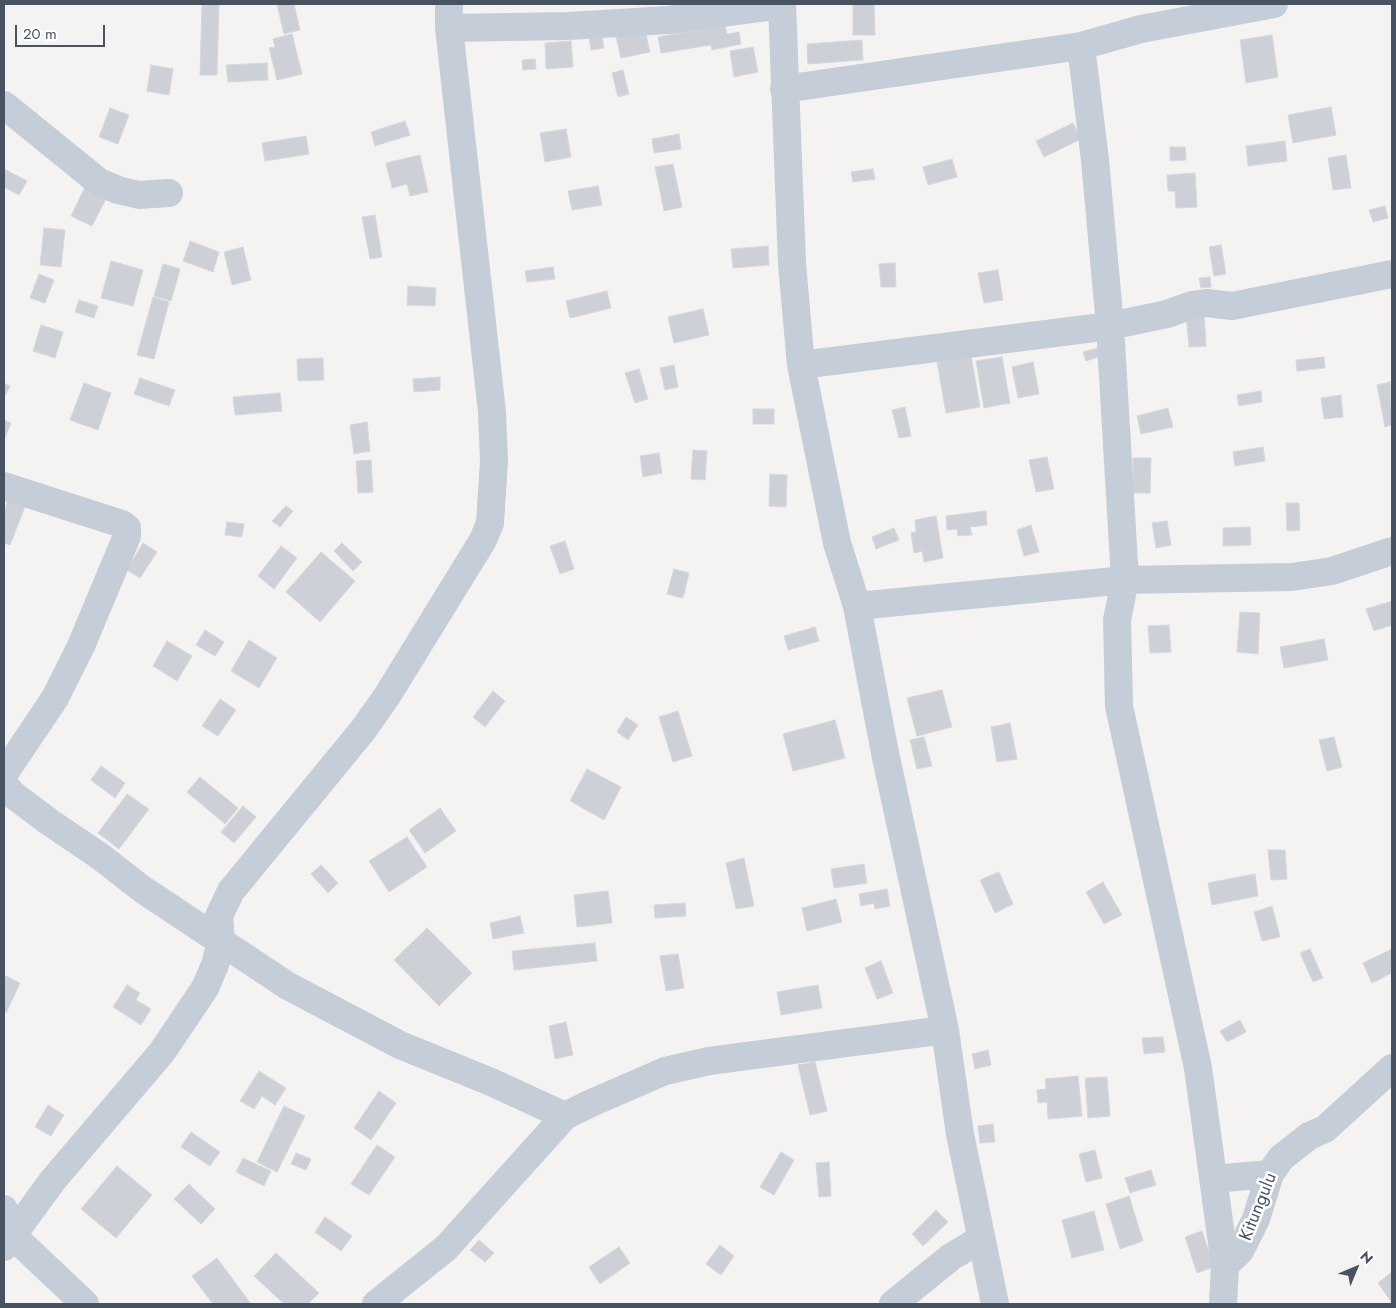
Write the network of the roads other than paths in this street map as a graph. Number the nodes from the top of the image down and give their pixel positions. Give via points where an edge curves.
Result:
1 (782, 4) edge
2 (1274, 4) edge
3 (449, 16) edge
4 (1081, 46) junction
5 (784, 89) junction
6 (4, 105) edge
7 (169, 193) dead end
8 (1392, 274) edge
9 (1110, 326) junction
10 (801, 365) junction
11 (4, 486) edge
12 (1392, 552) edge
13 (1125, 580) junction
14 (858, 606) junction
15 (4, 774) edge
16 (4, 784) edge
17 (221, 942) junction
18 (946, 1030) junction
19 (1392, 1068) edge
20 (565, 1116) junction
21 (1270, 1174) junction
22 (1213, 1179) junction
23 (4, 1209) edge
24 (982, 1239) junction
25 (8, 1241) edge
26 (1225, 1266) junction
27 (85, 1304) edge
28 (376, 1304) edge
29 (893, 1304) edge
30 (995, 1304) edge
31 (1223, 1304) edge

1 - 3 street via 668,20 568,26
1 - 5 street
2 - 4 street via 1141,29
3 - 17 street via 492,412 494,461 490,523 483,540 388,696 231,890 219,916
4 - 5 street
4 - 9 street
5 - 10 street via 792,264
6 - 7 street via 100,182 139,195
8 - 9 street via 1232,306 1192,305 1167,314
9 - 10 street
9 - 13 street
10 - 14 street via 837,542
11 - 15 street via 122,524 127,528 127,536 81,646 55,698
12 - 13 street via 1332,570 1292,577
13 - 14 street
13 - 22 street via 1117,620 1119,706 1198,1068
14 - 18 street
16 - 17 street via 12,794 48,821
17 - 20 street via 288,986 400,1045
17 - 25 street via 205,988 162,1052 53,1180
18 - 20 street via 709,1061 665,1071
18 - 24 street via 960,1134
19 - 21 street, Kitungulu via 1325,1128 1281,1158
20 - 28 street via 446,1248
21 - 22 street
21 - 26 street, Kitungulu via 1256,1219 1240,1251
22 - 26 street
23 - 25 street
24 - 29 street via 951,1257
24 - 30 street
25 - 27 street
26 - 31 street

